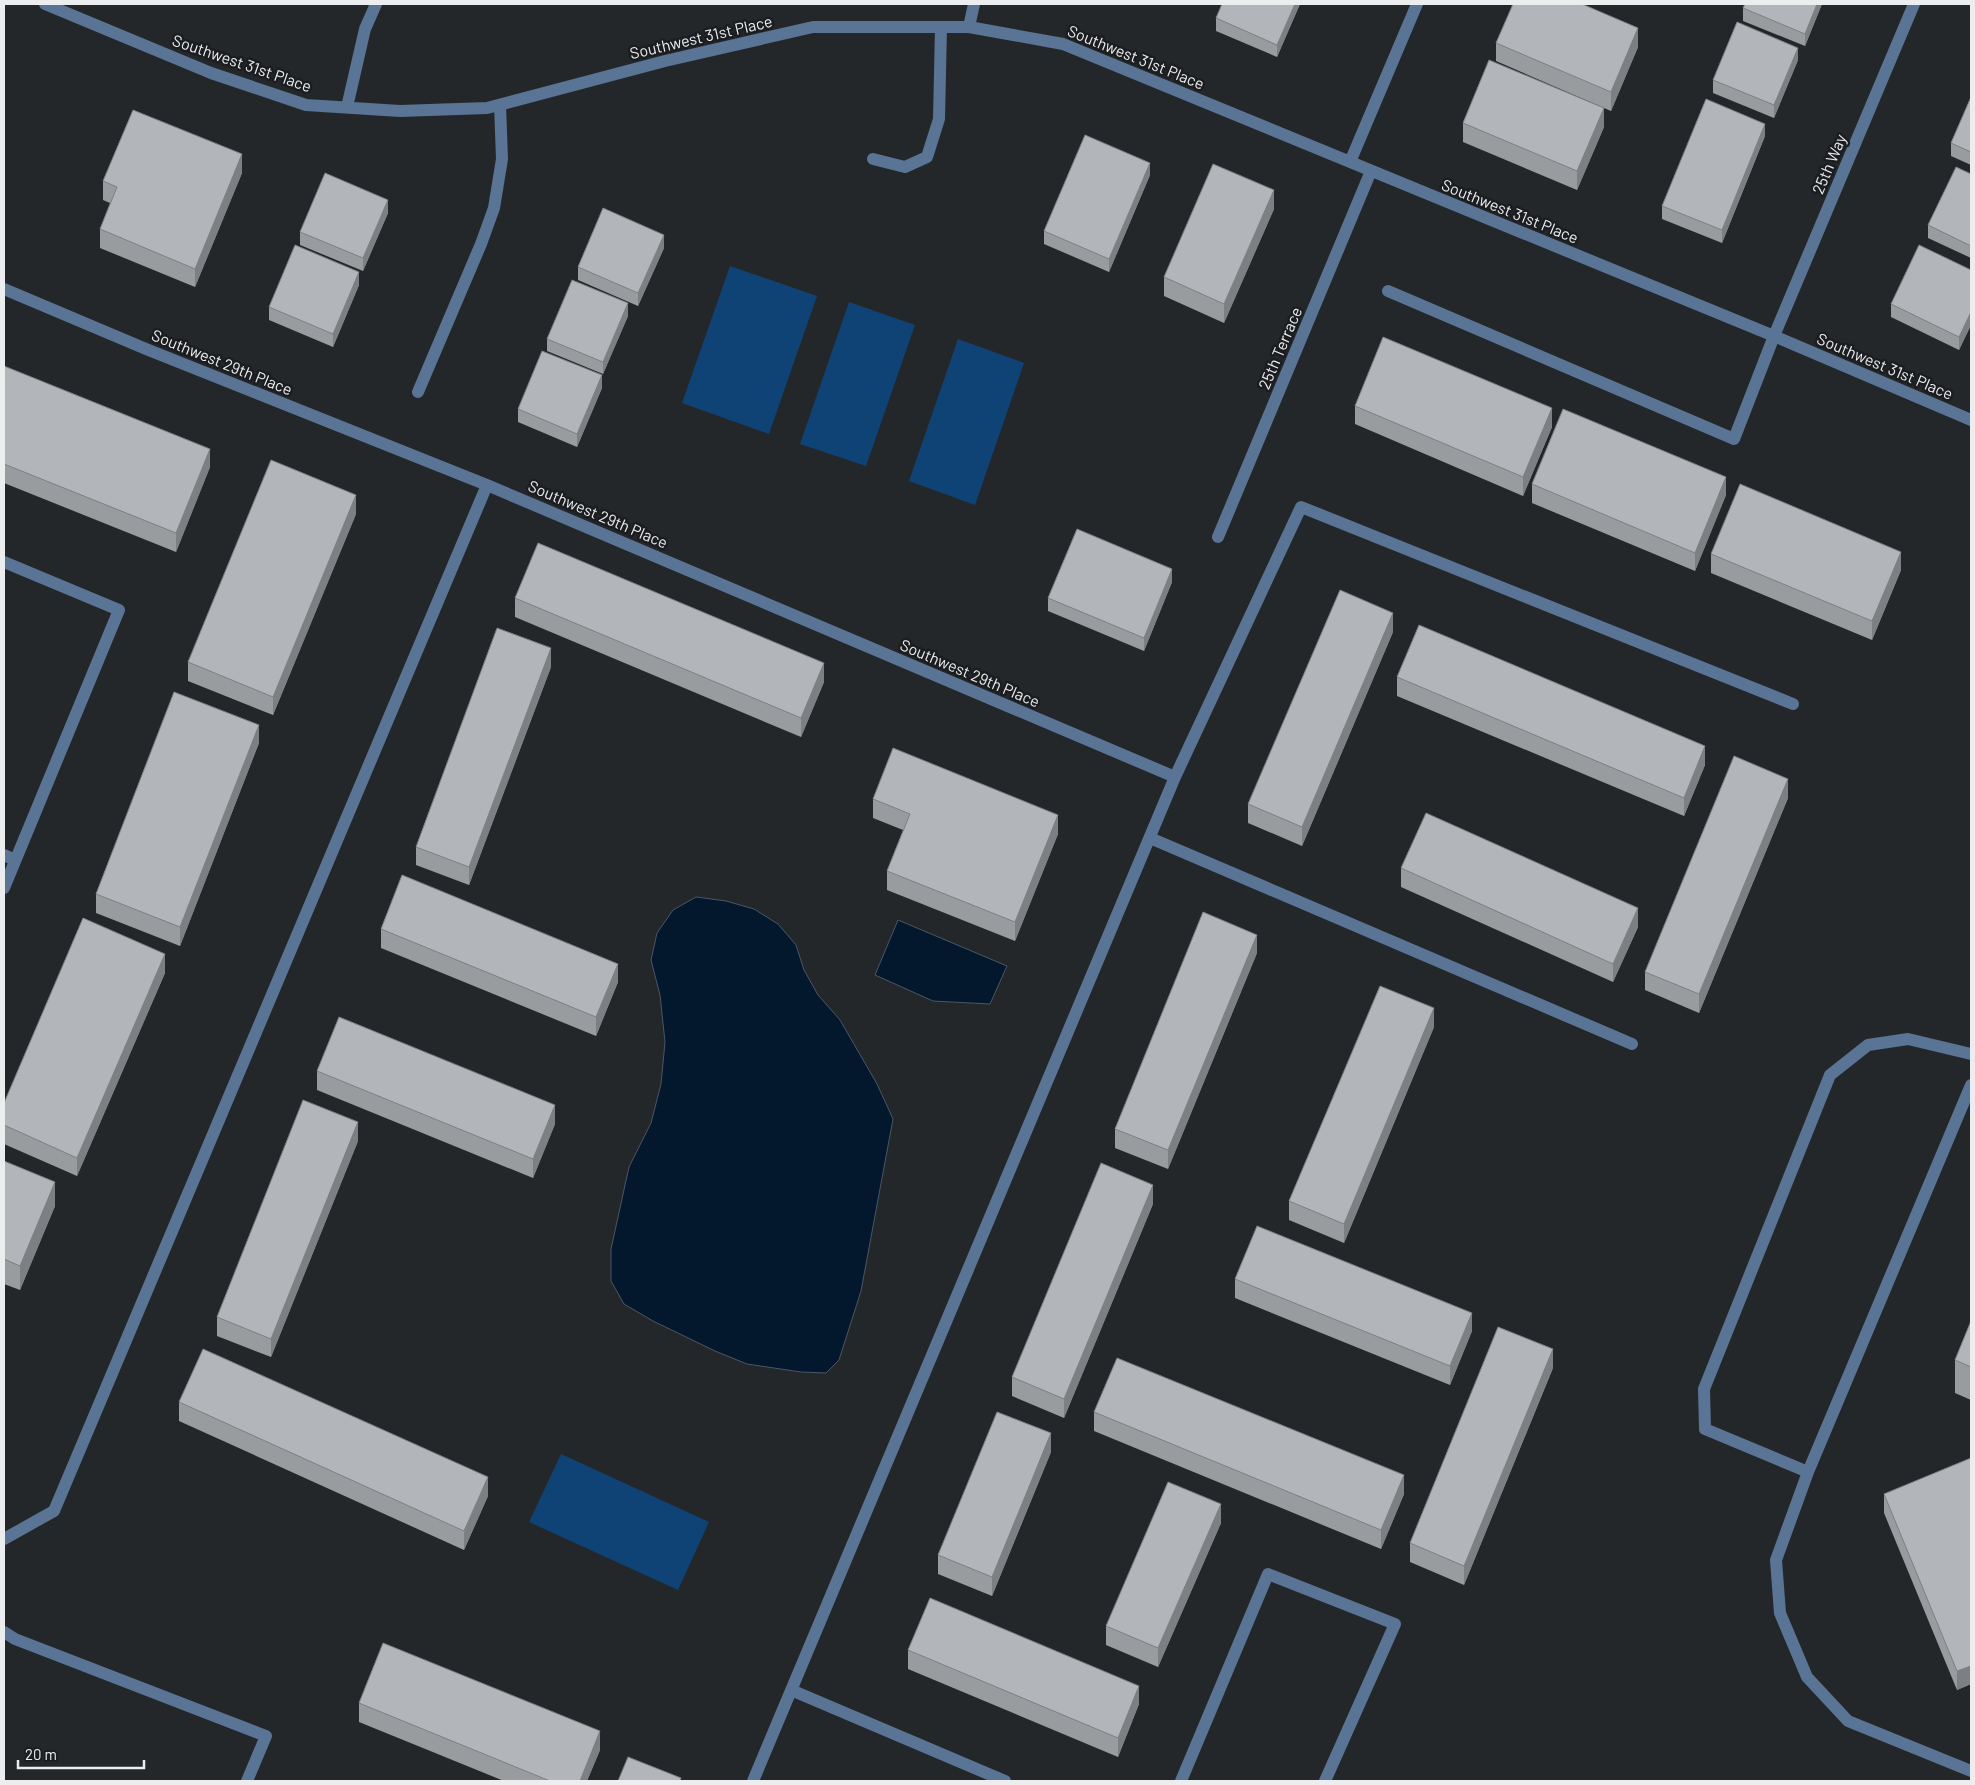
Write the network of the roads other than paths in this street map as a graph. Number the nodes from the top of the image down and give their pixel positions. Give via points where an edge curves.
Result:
1 (45, 4) edge
2 (376, 4) edge
3 (974, 4) edge
4 (1417, 4) edge
5 (1914, 4) edge
6 (941, 27) junction
7 (969, 27) junction
8 (500, 105) junction
9 (347, 107) junction
10 (872, 159) dead end
11 (1350, 162) junction
12 (1371, 171) junction
13 (4, 289) edge
14 (1388, 291) dead end
15 (1774, 336) junction
16 (418, 392) dead end
17 (1971, 420) edge
18 (487, 485) junction
19 (1218, 537) dead end
20 (4, 562) edge
21 (1793, 704) dead end
22 (1175, 777) junction
23 (1150, 838) junction
24 (10, 857) edge
25 (4, 888) edge
26 (1632, 1044) dead end
27 (1971, 1054) edge
28 (1971, 1085) edge
29 (1808, 1472) junction
30 (4, 1538) edge
31 (4, 1632) edge
32 (791, 1690) junction
33 (1971, 1771) edge
34 (247, 1781) edge
35 (753, 1781) edge
36 (1005, 1781) edge
37 (1181, 1781) edge
38 (1325, 1781) edge

1 - 9 street, Southwest 31st Place via 211,73 306,104
2 - 9 street via 365,29
3 - 7 street
4 - 11 street
5 - 15 street, 25th Way
6 - 7 street, Southwest 31st Place
6 - 8 street, Southwest 31st Place via 813,27 665,61
6 - 10 street via 938,118 927,156 905,167
7 - 11 street, Southwest 31st Place via 1063,44
8 - 9 street, Southwest 31st Place via 400,111
8 - 16 street via 502,159 494,208
11 - 12 street, Southwest 31st Place
12 - 15 street, Southwest 31st Place
12 - 19 street, 25th Terrace
13 - 18 street, Southwest 29th Place via 146,350
14 - 15 street, 25th Way via 1734,439
15 - 17 street, Southwest 31st Place
18 - 22 street, Southwest 29th Place
18 - 30 street via 54,1511
20 - 24 street via 119,610
21 - 22 street via 1301,506
22 - 23 street
23 - 26 street
23 - 32 street
24 - 25 street
27 - 29 street via 1908,1040 1868,1045 1830,1075 1704,1389 1705,1429
28 - 29 street
29 - 33 street via 1776,1560 1780,1613 1807,1677 1848,1721
31 - 34 street via 266,1736
32 - 35 street
32 - 36 street
37 - 38 street via 1268,1574 1395,1624

